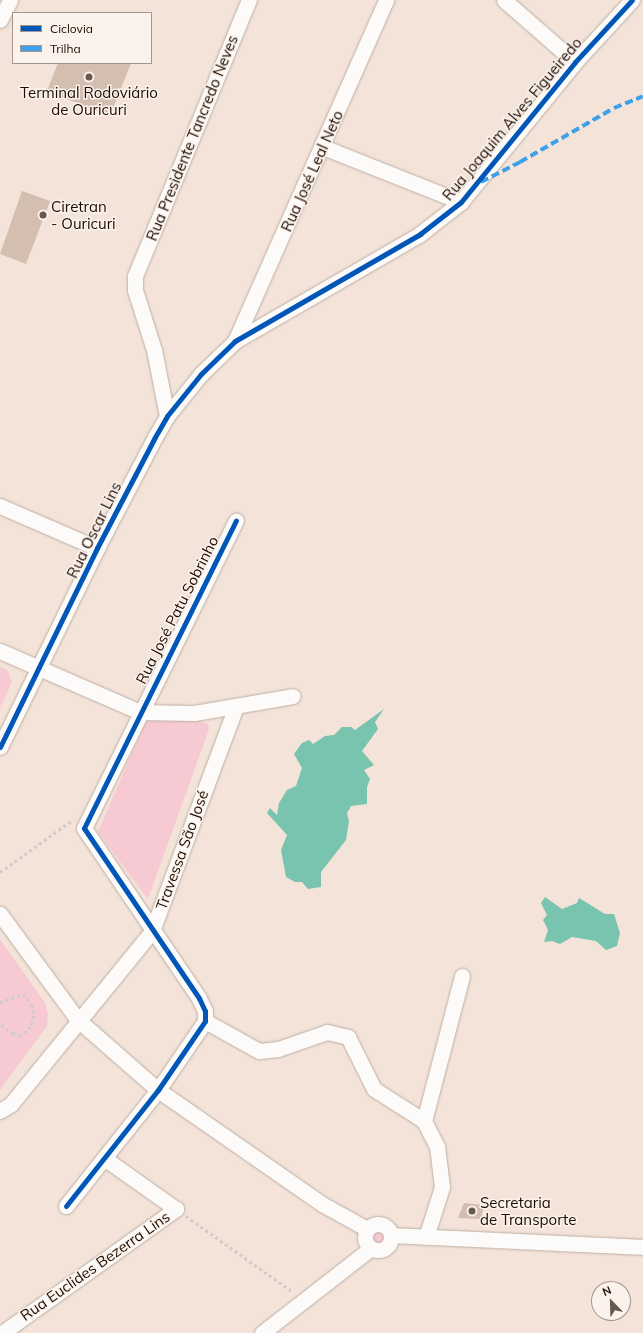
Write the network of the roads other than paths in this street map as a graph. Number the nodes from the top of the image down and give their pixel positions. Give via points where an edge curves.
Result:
1 (10, 0) edge
2 (249, 0) edge
3 (386, 0) edge
4 (504, 0) edge
5 (632, 0) edge
6 (0, 20) edge
7 (575, 62) junction
8 (323, 147) junction
9 (461, 202) junction
10 (236, 341) junction
11 (167, 416) junction
12 (0, 506) edge
13 (236, 520) dead end
14 (97, 548) junction
15 (0, 651) edge
16 (40, 669) junction
17 (293, 696) dead end
18 (236, 706) junction
19 (140, 712) junction
20 (0, 747) edge
21 (0, 914) edge
22 (152, 931) junction
23 (462, 976) dead end
24 (78, 1020) junction
25 (205, 1021) junction
26 (158, 1090) junction
27 (6, 1108) edge
28 (424, 1121) junction
29 (0, 1122) edge
30 (104, 1158) junction
31 (66, 1206) dead end
32 (368, 1229) junction
33 (392, 1235) junction
34 (426, 1237) junction
35 (643, 1247) edge
36 (371, 1248) junction
37 (1, 1333) edge
38 (262, 1333) edge

1 - 6 street
2 - 11 street, Rua Presidente Tancredo Neves via 135,276 135,290 154,350
3 - 8 street, Rua José Leal Neto
4 - 7 street
5 - 7 street, Rua Joaquim Alves Figueiredo
7 - 9 street, Rua Joaquim Alves Figueiredo
8 - 9 street
8 - 10 street, Rua José Leal Neto
9 - 10 street, Rua Joaquim Alves Figueiredo via 420,234
10 - 11 street, Rua Oscar Lins via 201,374
11 - 14 street, Rua Oscar Lins
12 - 14 street
13 - 19 street, Rua José Patu Sobrinho
14 - 16 street, Rua Oscar Lins
15 - 16 street
16 - 19 street
16 - 20 street, Rua Oscar Lins
17 - 18 street
18 - 19 street via 194,713
18 - 22 street, Travessa São José
19 - 22 street, Rua José Patu Sobrinho via 84,828
21 - 24 street
22 - 24 street, Travessa São José
22 - 25 street via 199,998 205,1011
23 - 28 street
24 - 26 street
24 - 27 street, Travessa São José
25 - 26 street
25 - 28 street via 259,1051 278,1049 327,1032 340,1033 348,1037 374,1089
26 - 30 street
26 - 32 street via 322,1204
27 - 29 street, Travessa São José
28 - 34 street via 437,1146 442,1171 439,1200
30 - 31 street
30 - 37 street, Rua Euclides Bezerra Lins via 176,1209
32 - 33 street via 380,1224 388,1227
32 - 36 street via 365,1237
33 - 34 street
33 - 36 street via 388,1247 379,1251
34 - 35 street
36 - 38 street

